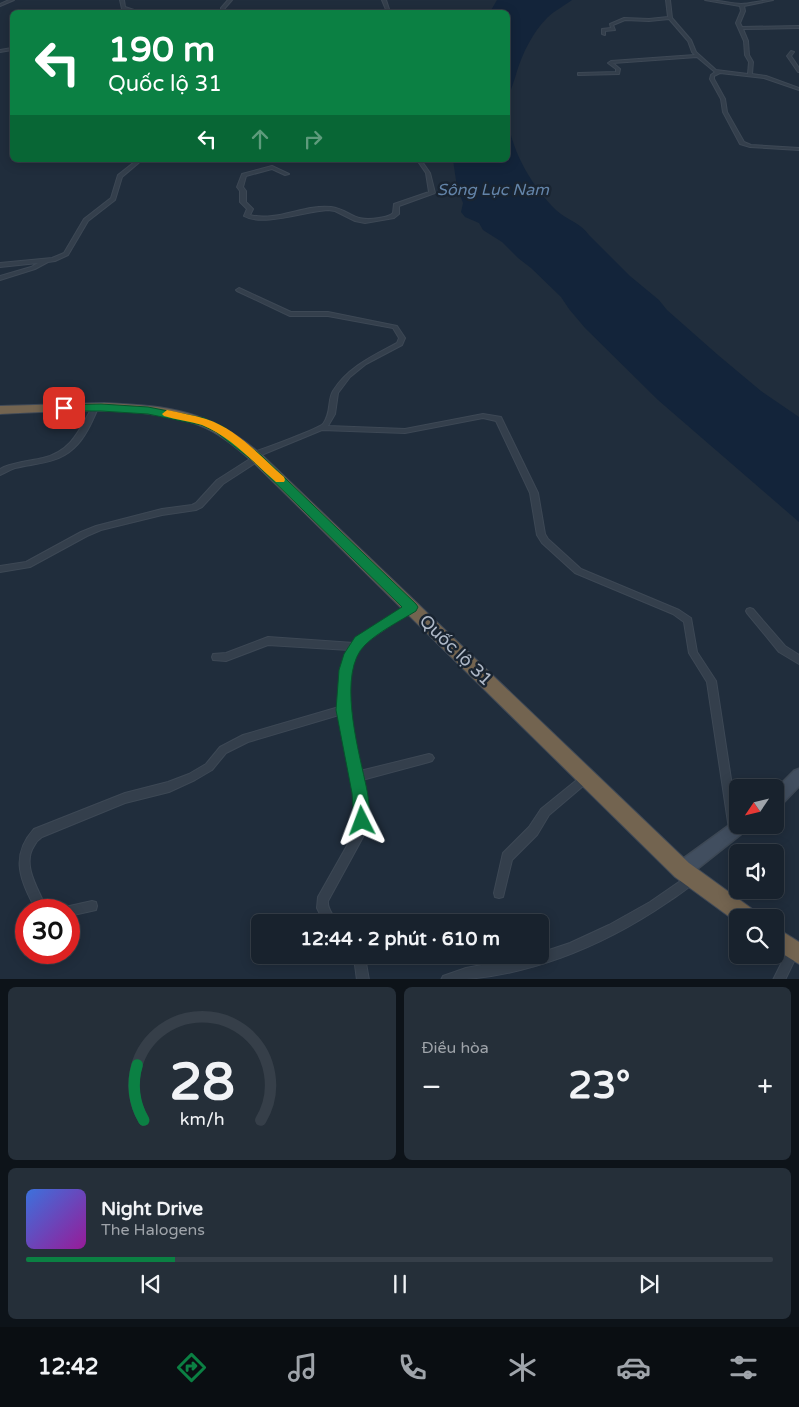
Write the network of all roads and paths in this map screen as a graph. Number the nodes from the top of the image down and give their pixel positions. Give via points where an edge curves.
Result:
1 (12, 0) edge
2 (122, 0) edge
3 (230, 0) edge
4 (668, 0) edge
5 (707, 0) edge
6 (771, 0) edge
7 (0, 5) edge
8 (742, 5) junction
9 (130, 10) edge
10 (222, 10) edge
11 (670, 18) junction
12 (799, 27) edge
13 (742, 28) junction
14 (604, 34) dead end
15 (792, 52) dead end
16 (697, 56) junction
17 (799, 70) edge
18 (718, 72) junction
19 (579, 74) dead end
20 (750, 75) junction
21 (798, 87) edge
22 (799, 149) edge
23 (138, 162) edge
24 (420, 162) edge
25 (287, 174) dead end
26 (47, 260) junction
27 (0, 265) edge
28 (0, 278) edge
29 (239, 290) dead end
30 (95, 408) junction
31 (0, 410) edge
32 (322, 428) junction
33 (256, 457) junction
34 (0, 472) edge
35 (0, 569) edge
36 (411, 607) junction
37 (750, 611) dead end
38 (355, 647) junction
39 (216, 657) dead end
40 (799, 660) edge
41 (343, 710) junction
42 (429, 758) dead end
43 (799, 776) edge
44 (357, 777) junction
45 (586, 778) junction
46 (729, 782) edge
47 (784, 792) edge
48 (730, 834) edge
49 (687, 874) junction
50 (499, 893) dead end
51 (36, 899) edge
52 (92, 906) dead end
53 (80, 909) edge
54 (736, 909) edge
55 (326, 914) edge
56 (784, 943) edge
57 (796, 952) edge
58 (360, 964) edge
59 (363, 979) edge
60 (452, 979) edge
61 (780, 979) edge

1 - 7 street
2 - 9 street via 123,8
3 - 10 street
4 - 11 street
5 - 8 street
6 - 8 street
8 - 13 street via 738,23
11 - 14 street via 623,19 612,25 614,28 603,30
11 - 16 street via 690,41
12 - 13 street
13 - 20 street via 751,62
15 - 17 street via 789,56
16 - 18 street
16 - 19 street via 611,62 618,73
18 - 20 street
18 - 22 street via 712,79 740,141 750,146
20 - 21 street
23 - 26 street via 120,176 113,199 86,220 69,253
24 - 25 street via 428,173 432,193 396,205 396,214 392,217 362,221 328,209 247,216 250,209 243,202 240,187 244,175 272,167
26 - 27 street
26 - 28 street
29 - 32 street via 290,314 328,314 395,326 399,332 400,344 358,367 338,387 330,418
30 - 31 highway, Quốc lộ 31
30 - 33 highway, Quốc lộ 31 via 148,411 204,422 235,439
30 - 34 street via 79,439 69,449 48,459
32 - 33 street
32 - 46 street via 405,431 483,416 499,419 533,489 540,533 545,541 578,570 688,620 693,653 711,681
33 - 35 street via 220,482 193,508 162,512 99,528 27,565
33 - 36 highway, Quốc lộ 31
36 - 38 street via 367,635
36 - 45 highway, Quốc lộ 31
37 - 40 street via 782,648
38 - 39 street via 268,641 226,657
38 - 41 street via 346,670
41 - 44 street
41 - 51 street via 246,738 223,750 210,766 192,777 125,798 38,833 27,846 24,869
42 - 44 street
43 - 47 street
44 - 55 street via 361,829 322,897 321,906
45 - 49 highway, Quốc lộ 31
45 - 50 street via 546,812 534,831 507,858
48 - 49 street
49 - 54 highway, Quốc lộ 31
49 - 60 street via 665,899 634,919 585,943 525,963
52 - 53 street
56 - 57 highway
57 - 61 street
58 - 59 street

